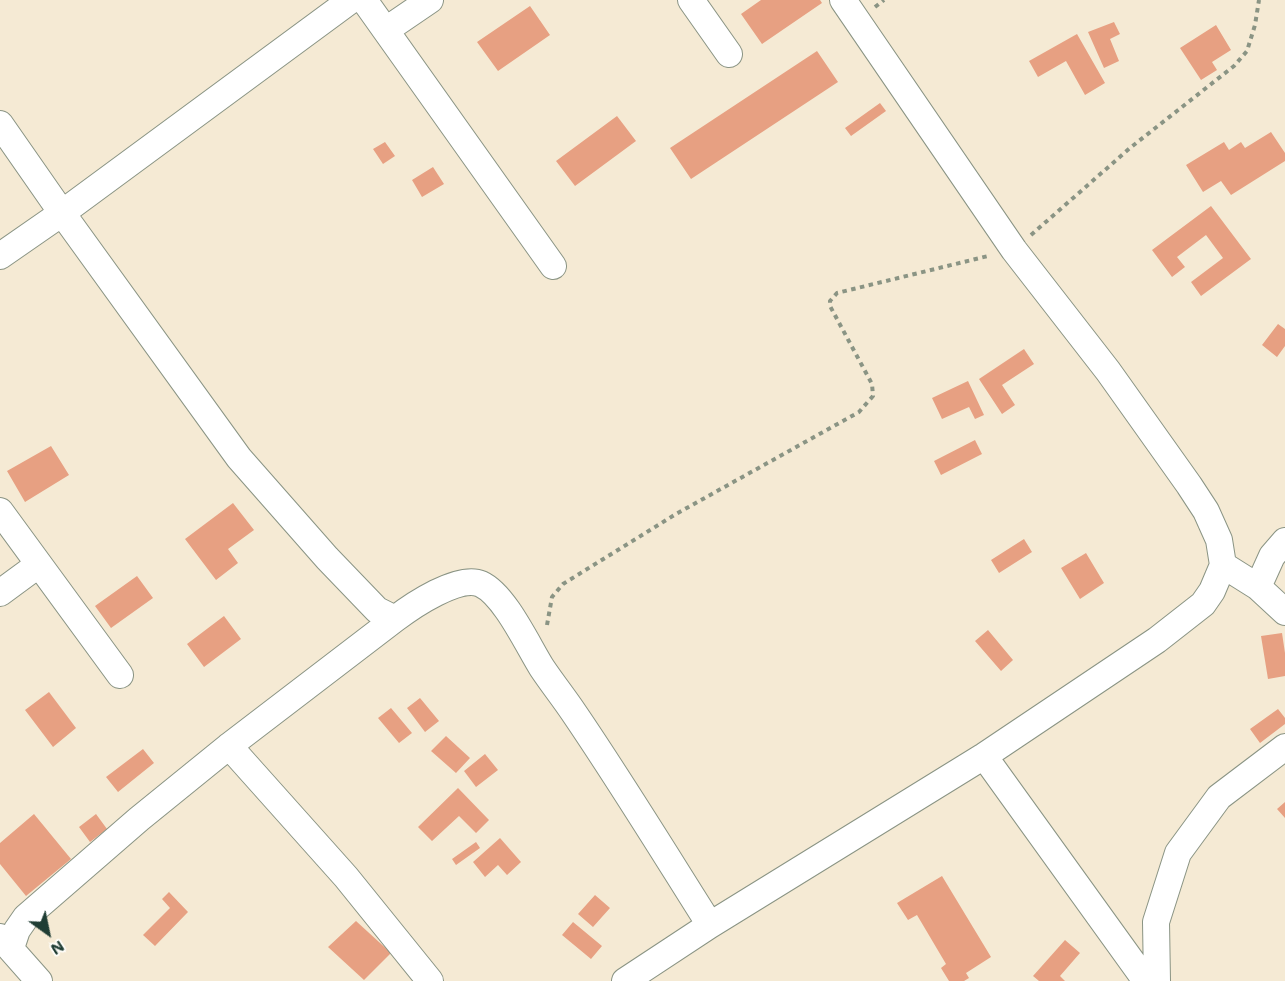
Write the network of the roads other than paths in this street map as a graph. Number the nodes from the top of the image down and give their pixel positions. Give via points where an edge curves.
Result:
1 (351, 0) edge
2 (364, 0) edge
3 (430, 0) edge
4 (691, 0) edge
5 (843, 0) edge
6 (386, 30) junction
7 (729, 54) dead end
8 (0, 124) edge
9 (62, 213) junction
10 (0, 256) edge
11 (553, 266) dead end
12 (0, 511) edge
13 (1285, 541) edge
14 (38, 565) junction
15 (1223, 565) junction
16 (1258, 587) junction
17 (0, 593) edge
18 (1285, 612) edge
19 (395, 619) junction
20 (120, 675) dead end
21 (229, 746) junction
22 (1285, 747) edge
23 (984, 756) junction
24 (710, 925) junction
25 (5, 943) edge
26 (39, 981) edge
27 (430, 981) edge
28 (625, 981) edge
29 (1146, 981) edge
30 (1157, 981) edge

1 - 9 street
2 - 6 street
3 - 6 street
4 - 7 street
5 - 15 street via 1014,250 1108,371 1206,511 1219,540
6 - 11 street
8 - 9 street
9 - 10 street
9 - 19 street via 239,458 377,610
12 - 14 street
13 - 16 street via 1272,556
14 - 17 street
14 - 20 street
15 - 16 street
15 - 23 street via 1203,604 1183,621
16 - 18 street
19 - 21 street
19 - 24 street via 457,583 471,581 494,594
21 - 25 street via 33,910
21 - 27 street via 346,877
22 - 30 street via 1219,797 1178,853 1156,922
23 - 24 street
23 - 29 street
24 - 28 street
25 - 26 street

